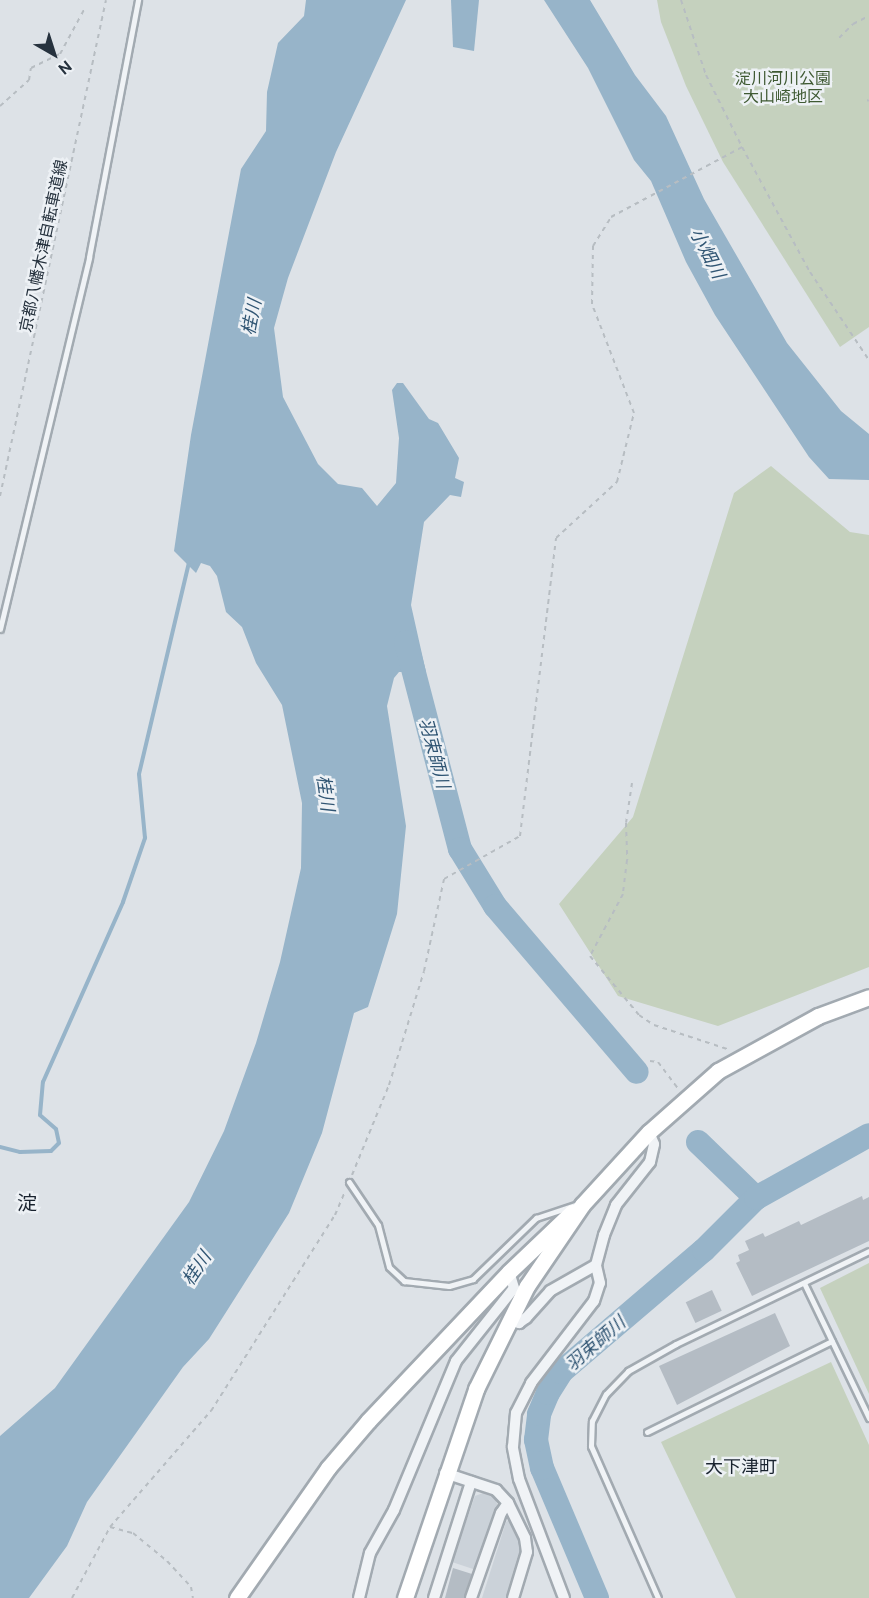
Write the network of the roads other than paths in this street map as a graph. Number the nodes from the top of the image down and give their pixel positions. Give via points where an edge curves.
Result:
1 (138, 0) edge
2 (0, 629) edge
3 (869, 997) edge
4 (648, 1132) junction
5 (349, 1182) road end
6 (582, 1205) junction
7 (869, 1251) edge
8 (596, 1265) junction
9 (509, 1272) junction
10 (804, 1283) junction
11 (509, 1320) junction
12 (832, 1341) junction
13 (869, 1418) edge
14 (647, 1432) dead end
15 (445, 1473) junction
16 (471, 1482) junction
17 (508, 1503) junction
18 (237, 1598) edge
19 (358, 1598) edge
20 (405, 1598) edge
21 (434, 1598) edge
22 (471, 1598) edge
23 (513, 1598) edge
24 (564, 1598) edge
25 (658, 1598) edge

1 - 2 lane via 89,257
3 - 4 street via 818,1016 718,1071
4 - 6 street
4 - 8 street via 654,1144 650,1162 616,1205
5 - 6 lane via 378,1225 389,1267 404,1281 449,1286 473,1279 536,1218 566,1205
6 - 9 street via 558,1222
6 - 11 street
7 - 10 lane
8 - 11 street via 550,1291 519,1323
8 - 24 street via 600,1283 594,1301 531,1383 515,1425 513,1447 519,1479
9 - 18 street via 328,1468
9 - 19 street via 514,1288 456,1361 394,1510 370,1553
10 - 12 lane
10 - 25 lane via 628,1371 606,1394 592,1421 591,1446
11 - 15 street via 476,1389
12 - 13 lane
12 - 14 lane
15 - 16 street
15 - 20 street
16 - 17 street via 496,1490
16 - 21 street
17 - 22 street
17 - 23 street via 525,1538 527,1552

